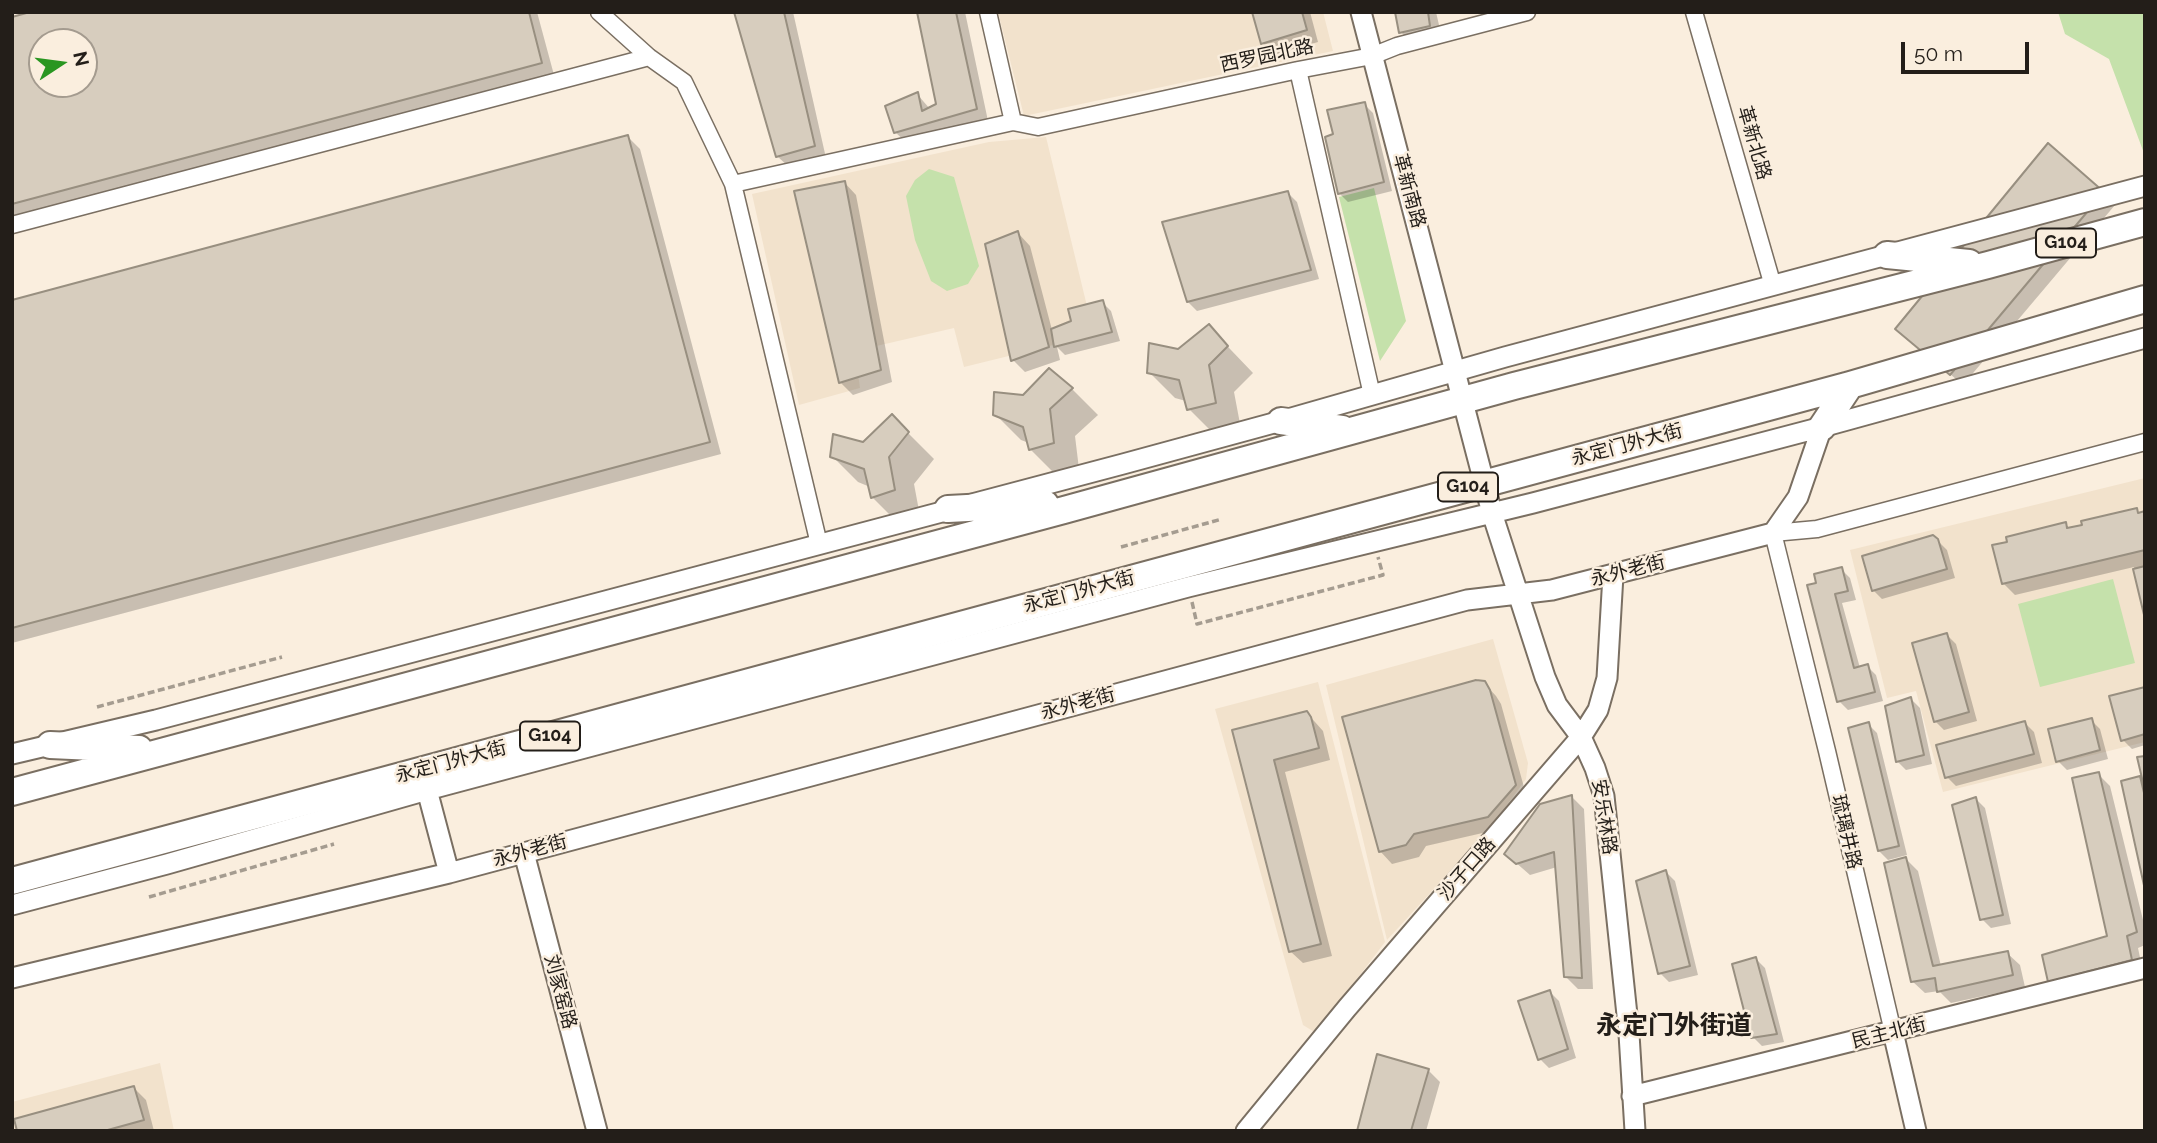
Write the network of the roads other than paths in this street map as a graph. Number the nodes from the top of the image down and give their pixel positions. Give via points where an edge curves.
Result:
1 (598, 12) edge
2 (988, 12) edge
3 (1361, 12) edge
4 (1527, 12) edge
5 (1694, 12) edge
6 (1373, 56) junction
7 (649, 57) junction
8 (1298, 69) junction
9 (1013, 122) junction
10 (733, 184) junction
11 (2145, 186) edge
12 (2145, 222) edge
13 (12, 225) edge
14 (1887, 255) junction
15 (1988, 265) junction
16 (1773, 286) junction
17 (2145, 299) edge
18 (2145, 338) edge
19 (1455, 371) junction
20 (1850, 385) junction
21 (1372, 395) junction
22 (1463, 400) junction
23 (1281, 421) junction
24 (1822, 427) junction
25 (1354, 431) junction
26 (2145, 442) edge
27 (1485, 483) junction
28 (1096, 502) junction
29 (948, 509) junction
30 (1492, 513) junction
31 (1773, 533) junction
32 (819, 544) junction
33 (1613, 575) junction
34 (1517, 594) junction
35 (1581, 737) junction
36 (50, 745) junction
37 (165, 750) junction
38 (12, 754) edge
39 (427, 790) junction
40 (12, 792) edge
41 (524, 853) junction
42 (449, 873) junction
43 (12, 881) edge
44 (12, 905) edge
45 (2145, 968) edge
46 (12, 978) edge
47 (1893, 1032) junction
48 (1632, 1097) junction
49 (597, 1131) edge
50 (1246, 1131) edge
51 (1635, 1131) edge
52 (1916, 1131) edge

1 - 7 street
2 - 9 street
3 - 6 street, 革新南路
4 - 6 street, 西罗园北路
5 - 16 street, 革新北路
6 - 8 street, 西罗园北路
6 - 19 street, 革新南路
7 - 10 street via 684,82
7 - 13 street
8 - 9 street, 西罗园北路 via 1038,127
8 - 21 street
9 - 10 street, 西罗园北路
10 - 32 street
11 - 14 street
12 - 15 highway, G104
14 - 15 highway
14 - 16 street
15 - 22 highway, G104
16 - 19 street
17 - 20 highway, 永定门外大街 / G104
18 - 24 street, 永定门外大街
19 - 21 street
19 - 22 street, 革新南路
20 - 24 highway
20 - 27 highway, 永定门外大街 / G104
21 - 23 street
22 - 25 highway, G104
22 - 27 street, 安乐林路
23 - 25 highway
23 - 29 street
24 - 30 street, 永定门外大街
24 - 31 street via 1798,497
25 - 28 highway, G104
26 - 31 street, 永外老街 via 1816,529
27 - 30 street, 安乐林路
27 - 43 highway, 永定门外大街 / G104
28 - 29 highway
28 - 37 highway, G104
29 - 32 street
30 - 34 street, 安乐林路
30 - 39 street, 永定门外大街 via 1188,587
31 - 33 street, 永外老街
31 - 47 street, 琉璃井路
32 - 36 street
33 - 34 street, 永外老街
33 - 35 street, 沙子口路 via 1607,678 1598,710
34 - 35 street, 安乐林路 via 1557,705
34 - 41 street, 永外老街 via 1453,603
35 - 48 street, 安乐林路 via 1604,796
35 - 50 street, 沙子口路
36 - 37 highway
36 - 38 street
37 - 40 highway, G104
39 - 42 street
39 - 44 street, 永定门外大街
41 - 42 street, 永外老街
41 - 49 street, 刘家窑路
42 - 46 street, 永外老街
45 - 47 street, 民主北街
47 - 48 street, 民主北街
47 - 52 street, 琉璃井路
48 - 51 street, 安乐林路

